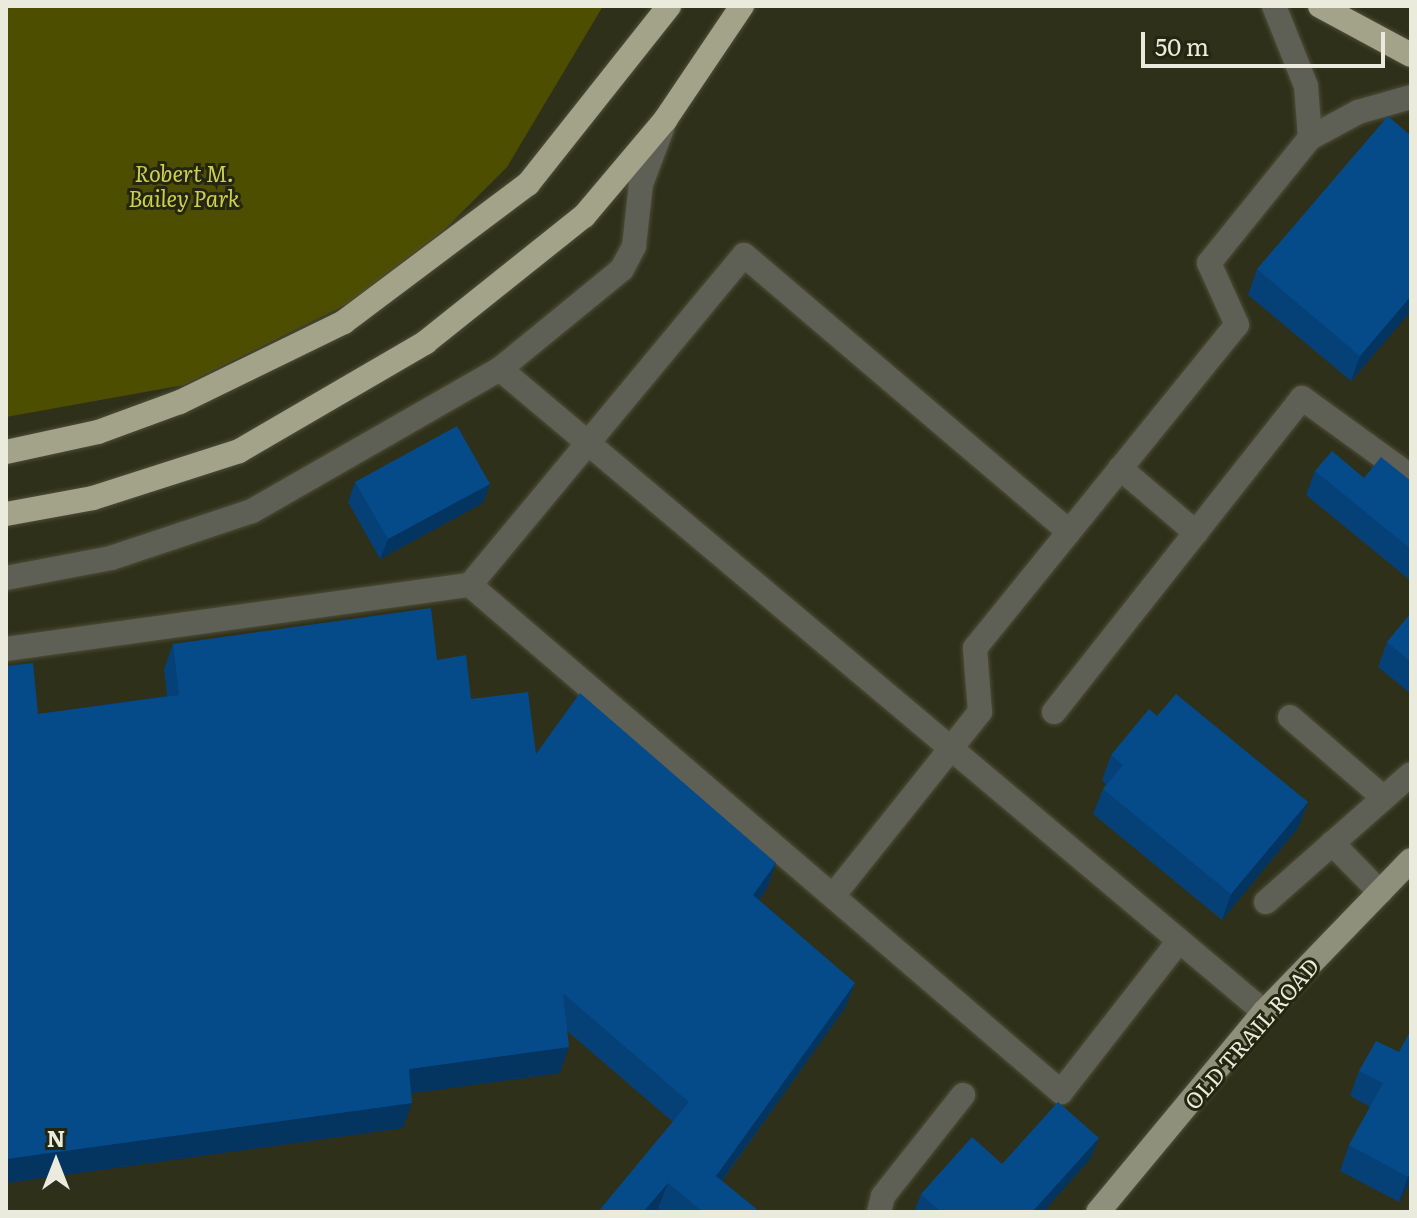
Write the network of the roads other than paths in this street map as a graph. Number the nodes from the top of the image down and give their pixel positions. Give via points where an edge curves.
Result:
1 (669, 6) edge
2 (742, 6) edge
3 (1274, 6) edge
4 (1320, 6) edge
5 (1411, 55) edge
6 (1411, 97) edge
7 (665, 120) junction
8 (1310, 138) junction
9 (500, 369) junction
10 (585, 441) junction
11 (6, 452) edge
12 (1120, 468) junction
13 (1411, 477) edge
14 (6, 514) edge
15 (1069, 532) junction
16 (1196, 533) junction
17 (6, 578) edge
18 (470, 585) junction
19 (6, 649) edge
20 (1054, 712) dead end
21 (1290, 717) dead end
22 (952, 749) junction
23 (1411, 774) edge
24 (1384, 798) junction
25 (1332, 843) junction
26 (1411, 860) edge
27 (1380, 892) junction
28 (833, 896) junction
29 (1266, 902) dead end
30 (1179, 941) junction
31 (1264, 1012) junction
32 (963, 1095) dead end
33 (879, 1212) edge
34 (1098, 1212) edge

1 - 11 highway via 528,184 344,322 180,402 98,432
2 - 7 highway
3 - 8 lane via 1306,86
4 - 5 highway
6 - 8 lane via 1358,112
7 - 9 lane via 641,184 634,246 622,269
7 - 14 highway via 584,216 426,342 239,451 93,498
8 - 12 lane via 1209,263 1237,325
9 - 10 lane
9 - 17 lane via 252,511 111,558
10 - 15 lane via 744,255
10 - 18 lane
10 - 22 lane
12 - 15 lane
12 - 16 lane
13 - 16 lane via 1302,398
15 - 22 lane via 975,648 980,712
16 - 20 lane
18 - 19 lane
18 - 28 lane
21 - 24 lane
22 - 28 lane
22 - 30 lane
23 - 24 lane
24 - 25 lane
25 - 27 lane
25 - 29 lane
26 - 27 main road, OLD TRAIL ROAD
27 - 31 main road, OLD TRAIL ROAD
28 - 30 lane via 1061,1092
30 - 31 lane
31 - 34 main road, OLD TRAIL ROAD
32 - 33 lane via 883,1196

